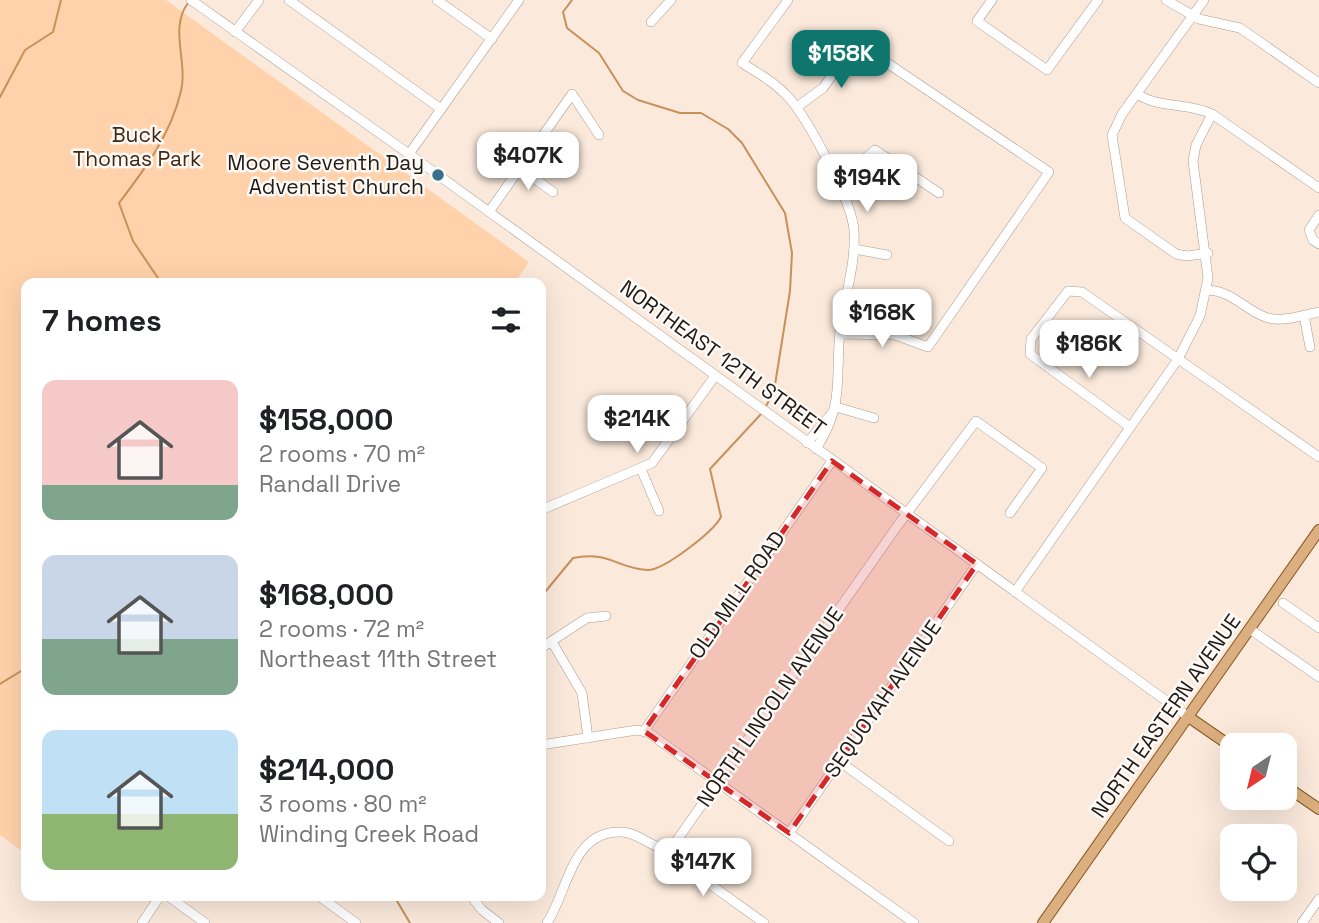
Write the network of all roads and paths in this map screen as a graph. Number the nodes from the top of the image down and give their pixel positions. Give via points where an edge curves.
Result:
1 (259, 0) edge
2 (289, 0) edge
3 (437, 0) edge
4 (519, 0) edge
5 (671, 0) edge
6 (788, 0) edge
7 (992, 0) edge
8 (1098, 0) edge
9 (1166, 0) edge
10 (1204, 0) edge
11 (193, 1) edge
12 (1192, 16) junction
13 (651, 22) dead end
14 (235, 32) junction
15 (492, 39) junction
16 (1319, 83) edge
17 (1137, 94) junction
18 (797, 107) junction
19 (441, 109) junction
20 (1212, 114) junction
21 (599, 135) dead end
22 (409, 154) junction
23 (520, 168) junction
24 (834, 177) junction
25 (1319, 188) edge
26 (553, 192) dead end
27 (939, 192) dead end
28 (489, 212) junction
29 (1319, 215) edge
30 (1319, 244) edge
31 (854, 249) junction
32 (1208, 253) junction
33 (887, 255) dead end
34 (1207, 290) junction
35 (1319, 312) edge
36 (1304, 315) junction
37 (840, 334) junction
38 (1310, 347) dead end
39 (1178, 359) junction
40 (715, 376) junction
41 (835, 410) junction
42 (874, 418) dead end
43 (1130, 427) junction
44 (807, 443) junction
45 (816, 449) junction
46 (1319, 457) edge
47 (832, 461) junction
48 (641, 469) junction
49 (546, 508) edge
50 (659, 511) dead end
51 (1010, 513) dead end
52 (907, 514) junction
53 (1319, 530) edge
54 (977, 564) junction
55 (1015, 592) junction
56 (1283, 603) dead end
57 (606, 615) dead end
58 (1319, 628) edge
59 (1251, 630) junction
60 (552, 642) junction
61 (546, 645) edge
62 (1319, 677) edge
63 (1190, 718) junction
64 (644, 731) junction
65 (588, 738) junction
66 (1220, 739) edge
67 (546, 744) edge
68 (839, 761) junction
69 (717, 781) junction
70 (1297, 794) edge
71 (1319, 809) edge
72 (789, 833) junction
73 (949, 841) dead end
74 (668, 849) junction
75 (1319, 899) edge
76 (157, 901) edge
77 (175, 901) edge
78 (326, 901) edge
79 (475, 901) edge
80 (142, 923) edge
81 (205, 923) edge
82 (356, 923) edge
83 (499, 923) edge
84 (547, 923) edge
85 (764, 923) edge
86 (914, 923) edge
87 (1043, 923) edge
88 (1302, 923) edge

1 - 14 street
2 - 19 street
3 - 15 street
4 - 15 street
5 - 13 street
6 - 18 street via 742,63
7 - 8 street via 978,21 1047,71
9 - 12 street
10 - 12 street
11 - 14 street, NORTHEAST 12TH STREET
12 - 16 street via 1240,28
12 - 17 street
14 - 22 street, NORTHEAST 12TH STREET
15 - 19 street
17 - 20 street via 1153,103
17 - 32 street via 1112,135 1125,218 1176,254
18 - 24 street
18 - 37 street via 823,88 856,42 1049,172 928,347 895,335
19 - 22 street
20 - 25 street
20 - 32 street via 1196,145 1193,165
21 - 23 street via 572,94
22 - 28 street, NORTHEAST 12TH STREET
23 - 26 street
23 - 28 street
24 - 27 street via 875,150
24 - 31 street via 851,211
28 - 40 street, NORTHEAST 12TH STREET
29 - 30 street via 1309,230
31 - 33 street
31 - 37 street
32 - 34 street
34 - 36 street via 1228,293 1268,318
34 - 39 street via 1196,327
35 - 36 street
36 - 38 street
37 - 41 street
39 - 43 street
39 - 43 street via 1072,289 1060,298 1031,339 1030,354
39 - 46 street
40 - 44 street, NORTHEAST 12TH STREET
40 - 48 street via 664,450
41 - 42 street
41 - 44 street
41 - 45 street
43 - 55 street
44 - 45 street, NORTHEAST 12TH STREET
45 - 47 street, NORTHEAST 12TH STREET
47 - 52 street, NORTHEAST 12TH STREET
47 - 64 street, OLD MILL ROAD
48 - 49 street
48 - 50 street
51 - 52 street, NORTH LINCOLN AVENUE via 1042,468 976,421
52 - 54 street, NORTHEAST 12TH STREET
52 - 69 street, NORTH LINCOLN AVENUE
53 - 59 main road, NORTH EASTERN AVENUE
54 - 55 street, NORTHEAST 12TH STREET
54 - 68 street, SEQUOYAH AVENUE
55 - 63 street, NORTHEAST 12TH STREET
56 - 58 street
57 - 60 street via 587,618
59 - 62 street
59 - 63 main road, NORTH EASTERN AVENUE
60 - 61 street
60 - 65 street via 582,693
63 - 66 main road, NORTHEAST 12TH STREET
63 - 87 main road, NORTH EASTERN AVENUE
64 - 65 street
64 - 69 street
65 - 67 street
68 - 72 street, SEQUOYAH AVENUE
68 - 73 street
69 - 72 street
69 - 74 street, NORTH LINCOLN AVENUE
70 - 71 main road
72 - 86 street
74 - 84 street via 625,832 604,834 590,842 574,862
74 - 85 street via 674,859
75 - 88 street
76 - 80 street
77 - 81 street
78 - 82 street
79 - 83 street

